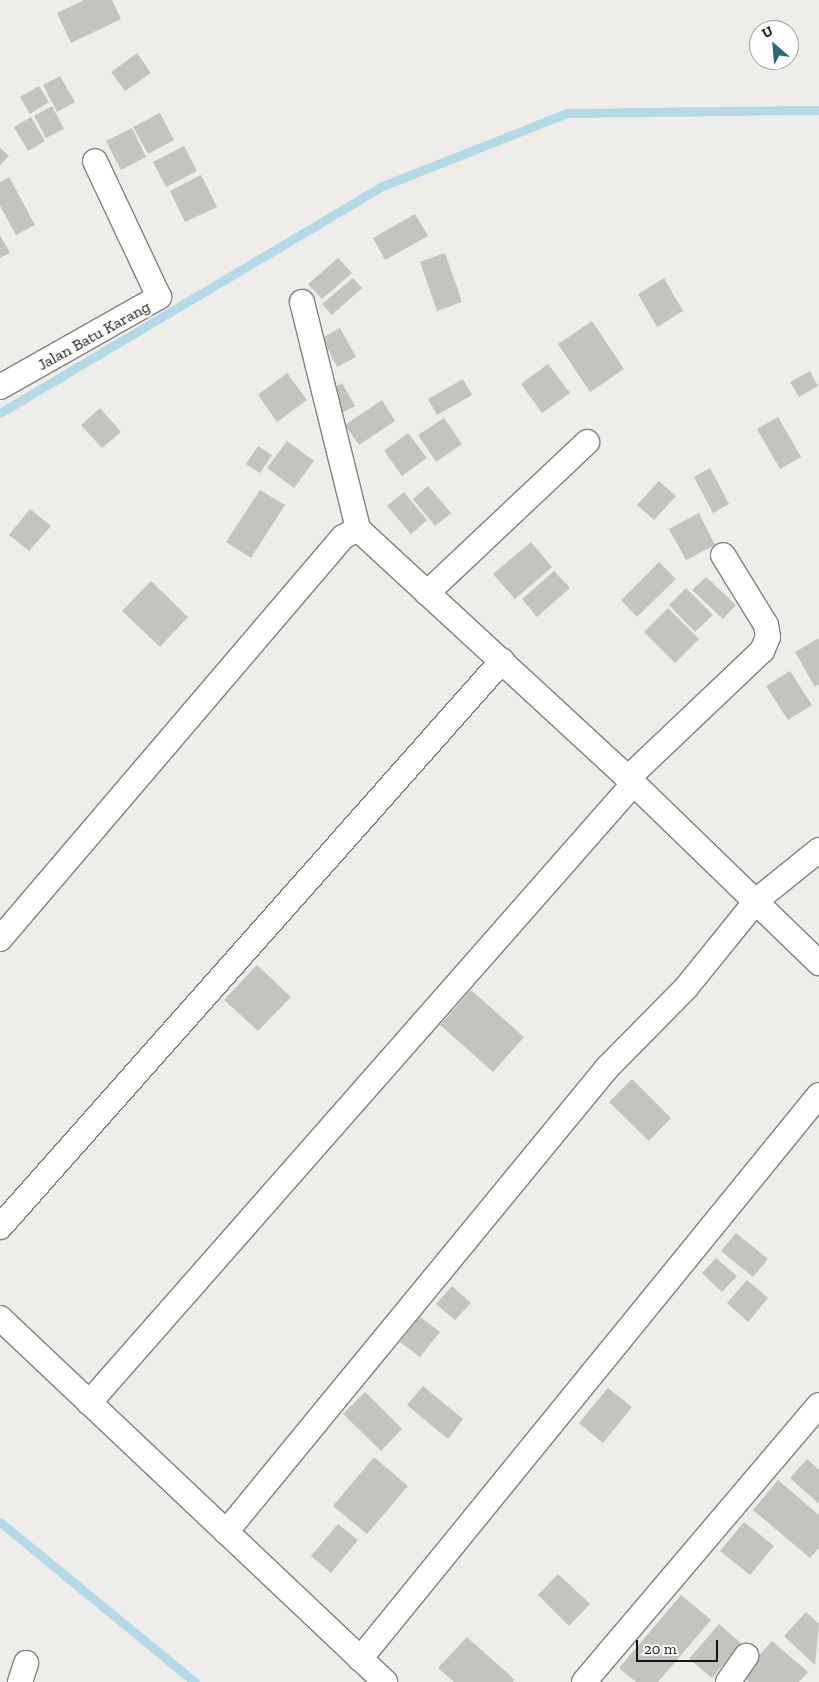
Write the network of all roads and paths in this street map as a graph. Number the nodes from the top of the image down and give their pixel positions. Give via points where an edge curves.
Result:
1 (95, 161) dead end
2 (302, 302) dead end
3 (0, 387) edge
4 (586, 442) dead end
5 (358, 529) junction
6 (723, 555) dead end
7 (427, 593) junction
8 (502, 661) junction
9 (631, 781) junction
10 (819, 850) edge
11 (757, 900) junction
12 (0, 939) edge
13 (819, 963) edge
14 (819, 1095) edge
15 (0, 1227) edge
16 (0, 1318) edge
17 (89, 1403) junction
18 (819, 1405) edge
19 (226, 1532) junction
20 (746, 1656) dead end
21 (360, 1659) junction
22 (385, 1682) edge
23 (584, 1682) edge
24 (728, 1682) edge

1 - 3 street, Jalan Batu Karang via 160,297
2 - 5 street
4 - 7 street
5 - 7 street
5 - 12 street via 343,537
6 - 9 street via 766,625 768,637 762,651
7 - 8 street
8 - 9 street
8 - 15 street
9 - 11 street
9 - 17 street
10 - 11 street
11 - 13 street
11 - 19 street via 685,989 607,1068
14 - 21 street
16 - 17 street
17 - 19 street
18 - 23 street
19 - 21 street
20 - 24 street
21 - 22 street

